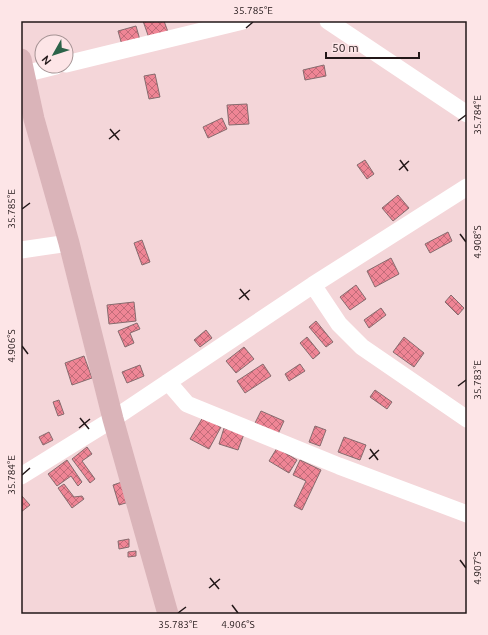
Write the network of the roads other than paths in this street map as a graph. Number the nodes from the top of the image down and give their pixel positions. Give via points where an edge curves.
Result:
1 (243, 21) edge
2 (328, 21) edge
3 (74, 62) edge
4 (23, 66) edge
5 (34, 66) edge
6 (467, 114) edge
7 (28, 119) edge
8 (467, 187) edge
9 (69, 243) junction
10 (21, 250) edge
11 (313, 285) junction
12 (168, 382) junction
13 (113, 419) junction
14 (467, 419) edge
15 (21, 476) edge
16 (467, 514) edge
17 (168, 614) edge

1 - 3 street
2 - 6 street
4 - 5 street
4 - 7 main road
7 - 9 main road
8 - 11 street
9 - 10 street
9 - 13 main road
11 - 12 street
11 - 14 street via 339,324 362,347
12 - 13 street
12 - 16 street via 187,404 339,466
13 - 15 street
13 - 17 main road

